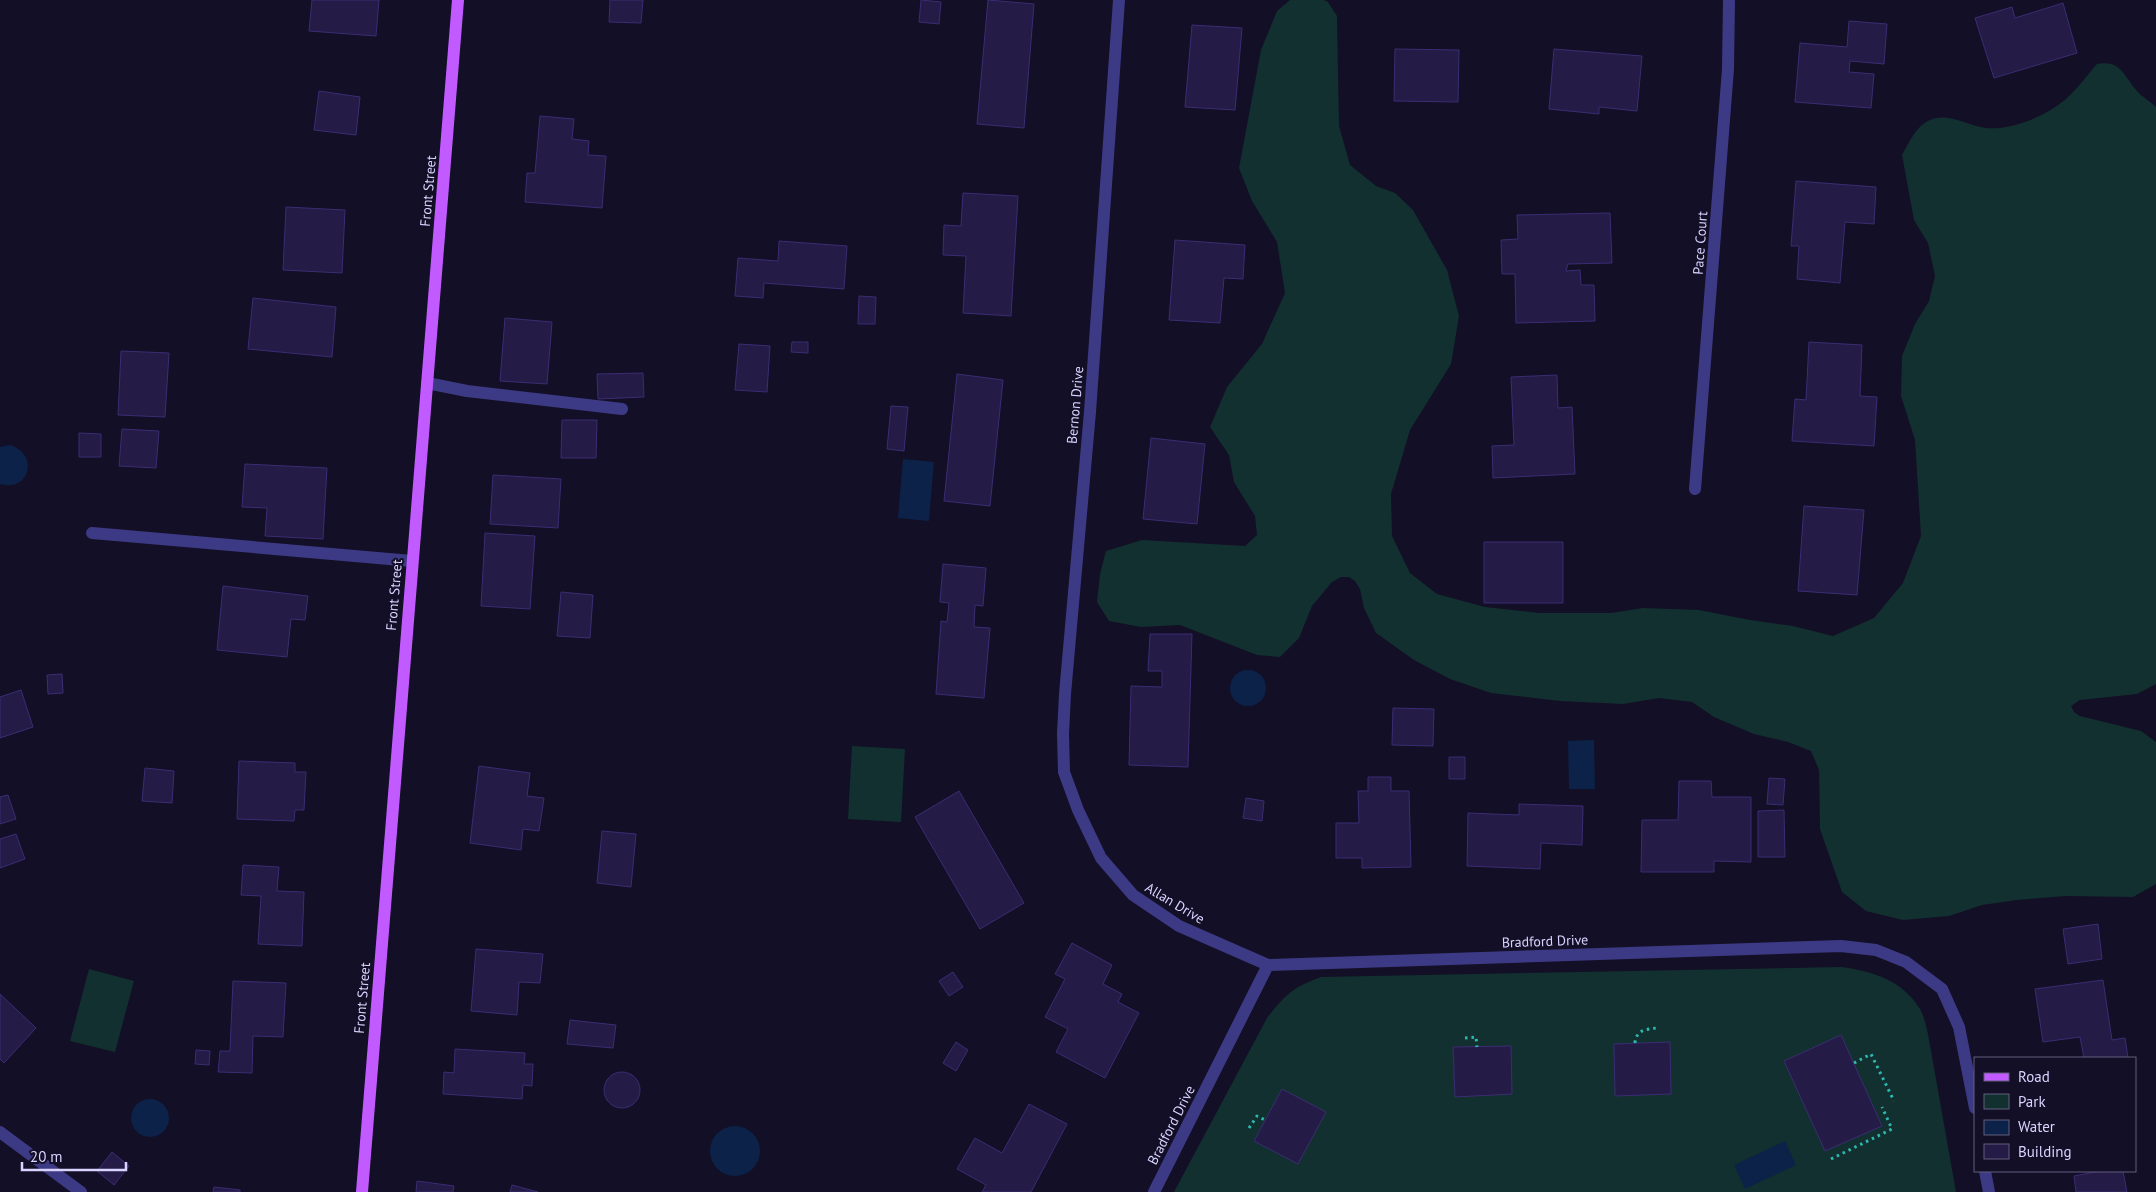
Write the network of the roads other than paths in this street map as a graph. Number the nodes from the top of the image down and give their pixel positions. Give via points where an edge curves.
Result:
1 (458, 0) edge
2 (1120, 0) edge
3 (1729, 0) edge
4 (427, 383) junction
5 (622, 409) dead end
6 (1695, 489) dead end
7 (92, 532) dead end
8 (412, 561) junction
9 (1078, 810) joint
10 (1268, 965) junction
11 (1974, 1103) edge
12 (0, 1132) edge
13 (1986, 1172) edge
14 (81, 1192) edge
15 (362, 1192) edge
16 (1154, 1192) edge
17 (1989, 1192) edge

1 - 4 main road, Front Street
2 - 9 street, Bernon Drive via 1063,724 1064,772
3 - 6 street, Pace Court via 1728,69
4 - 5 street via 467,391
4 - 8 main road, Front Street
7 - 8 street
8 - 15 main road, Front Street
9 - 10 street, Allan Drive via 1101,858 1133,895 1178,926
10 - 11 street, Bradford Drive via 1841,946 1876,950 1906,962 1942,989 1959,1027
10 - 16 street, Bradford Drive
12 - 14 street
13 - 17 street

